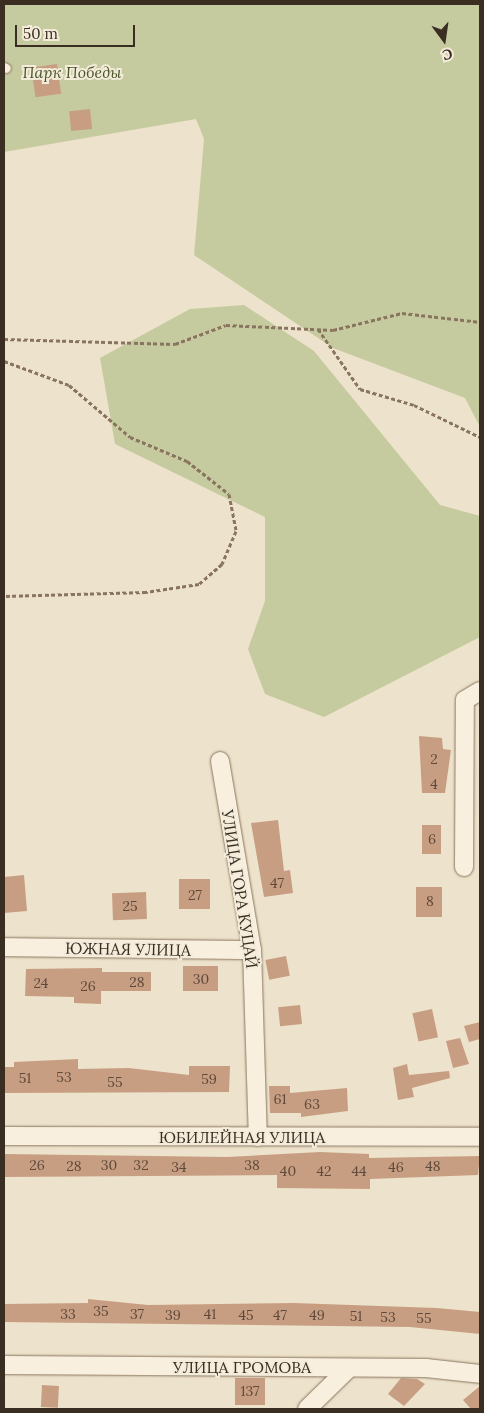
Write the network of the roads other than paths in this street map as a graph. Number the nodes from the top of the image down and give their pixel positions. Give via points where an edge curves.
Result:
1 (480, 691) edge
2 (220, 761) dead end
3 (464, 866) dead end
4 (4, 947) edge
5 (252, 950) junction
6 (4, 1136) edge
7 (258, 1137) junction
8 (480, 1138) edge
9 (4, 1365) edge
10 (350, 1368) junction
11 (480, 1374) edge
12 (307, 1409) edge

1 - 3 street via 465,700
2 - 5 street, УЛИЦА ГОРА КУЦАЙ
4 - 5 street, ЮЖНАЯ УЛИЦА
5 - 7 street, УЛИЦА ГОРА КУЦАЙ
6 - 7 street, ЮБИЛЕЙНАЯ УЛИЦА
7 - 8 street, ЮБИЛЕЙНАЯ УЛИЦА
9 - 10 street, УЛИЦА ГРОМОВА
10 - 11 street, УЛИЦА ГРОМОВА
10 - 12 street

